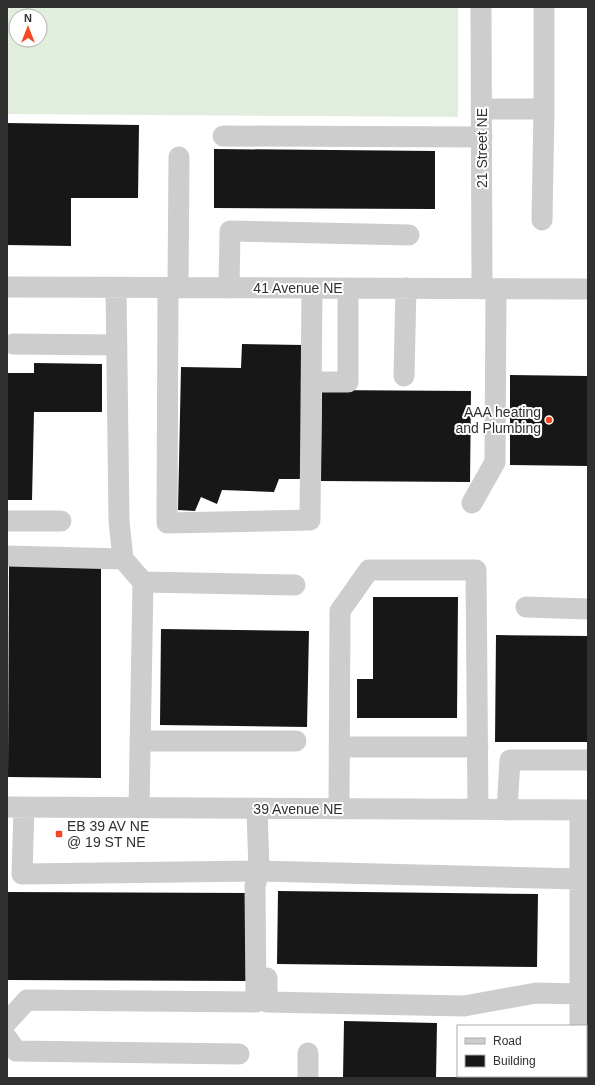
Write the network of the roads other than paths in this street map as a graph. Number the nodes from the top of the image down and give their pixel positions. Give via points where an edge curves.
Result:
1 (481, 7) edge
2 (544, 7) edge
3 (481, 109) junction
4 (544, 109) junction
5 (223, 136) dead end
6 (482, 138) junction
7 (179, 156) dead end
8 (542, 220) dead end
9 (409, 235) dead end
10 (7, 287) edge
11 (116, 288) junction
12 (173, 288) junction
13 (229, 288) junction
14 (312, 288) junction
15 (348, 288) junction
16 (406, 288) junction
17 (489, 289) junction
18 (588, 289) edge
19 (13, 344) dead end
20 (117, 345) junction
21 (404, 376) dead end
22 (311, 382) junction
23 (472, 503) dead end
24 (7, 521) edge
25 (61, 521) dead end
26 (7, 556) edge
27 (123, 559) junction
28 (143, 582) junction
29 (295, 585) dead end
30 (526, 607) dead end
31 (588, 609) edge
32 (140, 741) junction
33 (296, 741) dead end
34 (339, 747) junction
35 (478, 747) junction
36 (588, 760) edge
37 (15, 808) edge
38 (139, 808) junction
39 (257, 809) junction
40 (339, 809) junction
41 (478, 809) junction
42 (507, 810) junction
43 (584, 810) edge
44 (259, 871) junction
45 (580, 879) junction
46 (580, 994) junction
47 (7, 1022) edge
48 (580, 1025) edge
49 (7, 1038) edge
50 (308, 1052) dead end
51 (239, 1054) dead end
52 (308, 1078) edge

1 - 3 street, 21 Street NE
2 - 4 street
3 - 4 street
3 - 6 street, 21 Street NE
4 - 8 street
5 - 6 street
6 - 17 street, 21 Street NE
7 - 12 street
9 - 13 street via 230,231
10 - 11 street, 41 Avenue NE
11 - 12 street, 41 Avenue NE
11 - 20 street
12 - 13 street, 41 Avenue NE
12 - 22 street via 167,523 310,520
13 - 14 street, 41 Avenue NE
14 - 15 street, 41 Avenue NE
14 - 22 street
15 - 16 street, 41 Avenue NE
15 - 22 street via 348,382
16 - 17 street, 41 Avenue NE
16 - 21 street
17 - 18 street, 41 Avenue NE
17 - 23 street, 21 Street NE via 495,462
19 - 20 street
20 - 27 street via 119,521
24 - 25 street
26 - 27 street
27 - 28 street
28 - 29 street
28 - 32 street
30 - 31 street
32 - 33 street
32 - 38 street
34 - 35 street
34 - 35 street via 340,611 369,570 476,570
34 - 40 street
35 - 41 street
36 - 42 street via 510,760
37 - 38 street, 39 Avenue NE
37 - 44 street via 22,874
38 - 39 street, 39 Avenue NE
39 - 40 street, 39 Avenue NE
39 - 44 street
40 - 41 street, 39 Avenue NE
41 - 42 street, 39 Avenue NE
42 - 43 street, 39 Avenue NE
43 - 45 street
44 - 45 street
44 - 46 street via 265,887 267,1002 464,1006 536,993
44 - 47 street via 255,886 256,1002 27,1000
45 - 46 street
46 - 48 street
49 - 51 street via 16,1051
50 - 52 street

